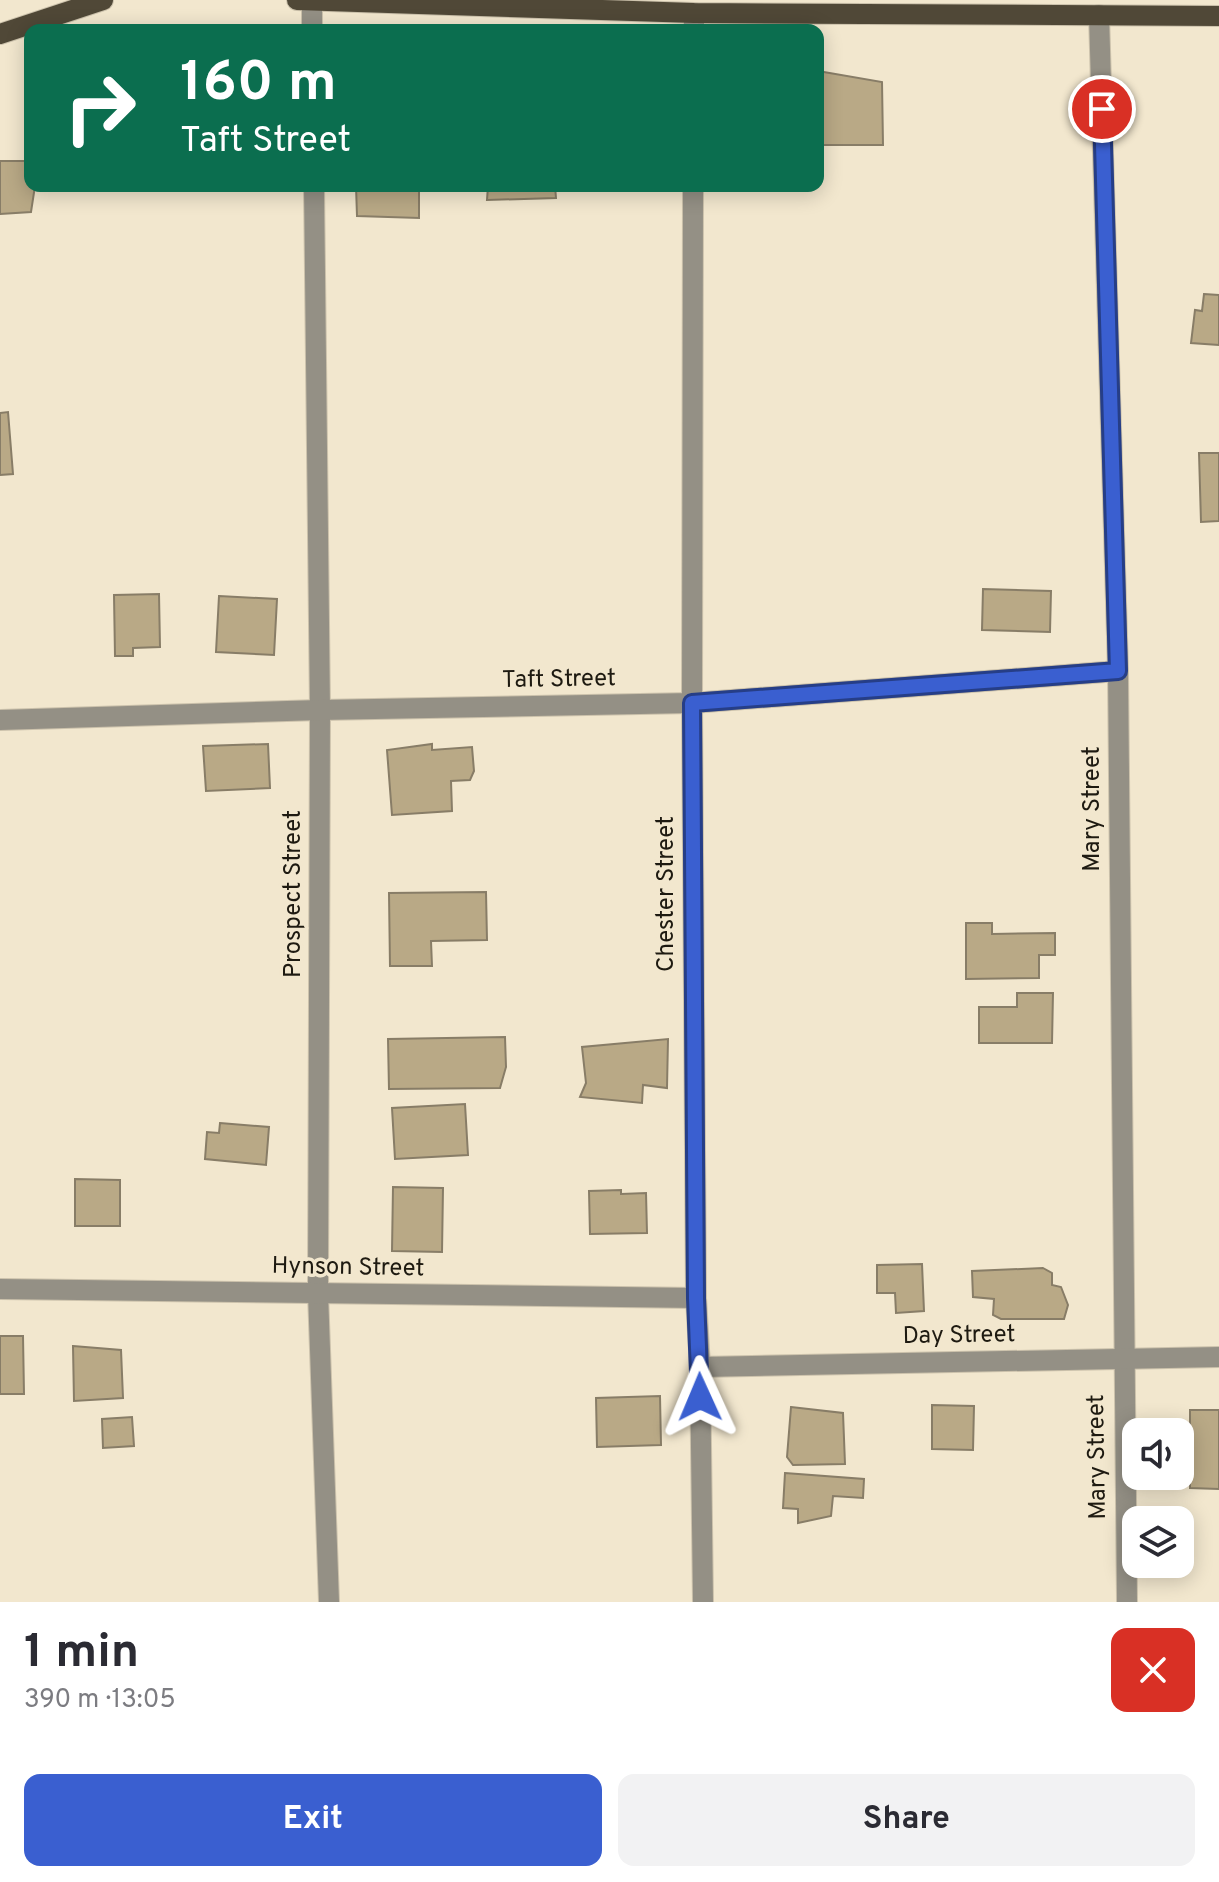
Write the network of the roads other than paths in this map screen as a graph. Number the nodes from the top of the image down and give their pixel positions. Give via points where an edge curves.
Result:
1 (103, 0) edge
2 (297, 0) edge
3 (312, 1) edge
4 (1099, 15) junction
5 (1219, 16) edge
6 (694, 22) edge
7 (30, 24) edge
8 (312, 24) edge
9 (24, 26) edge
10 (0, 34) edge
11 (314, 192) edge
12 (693, 192) edge
13 (1118, 671) junction
14 (692, 703) junction
15 (320, 710) junction
16 (0, 720) edge
17 (0, 1289) edge
18 (318, 1293) junction
19 (696, 1298) junction
20 (1219, 1357) edge
21 (1122, 1359) junction
22 (700, 1367) junction
23 (329, 1602) edge
24 (703, 1602) edge
25 (1127, 1602) edge

1 - 7 main road
2 - 3 main road
3 - 6 main road
3 - 8 street
4 - 5 main road
4 - 6 main road
4 - 13 street, Mary Street
9 - 10 main road
11 - 15 street, Prospect Street
12 - 14 street, Chester Street
13 - 14 street, Taft Street
13 - 21 street, Mary Street
14 - 15 street, Taft Street
14 - 19 street, Chester Street
15 - 16 street, Taft Street
15 - 18 street, Prospect Street
17 - 18 street, Hynson Street
18 - 19 street, Hynson Street
18 - 23 street, Prospect Street
19 - 22 street, Chester Street
20 - 21 street, Day Street
21 - 22 street, Day Street
21 - 25 street, Mary Street
22 - 24 street, Chester Street

